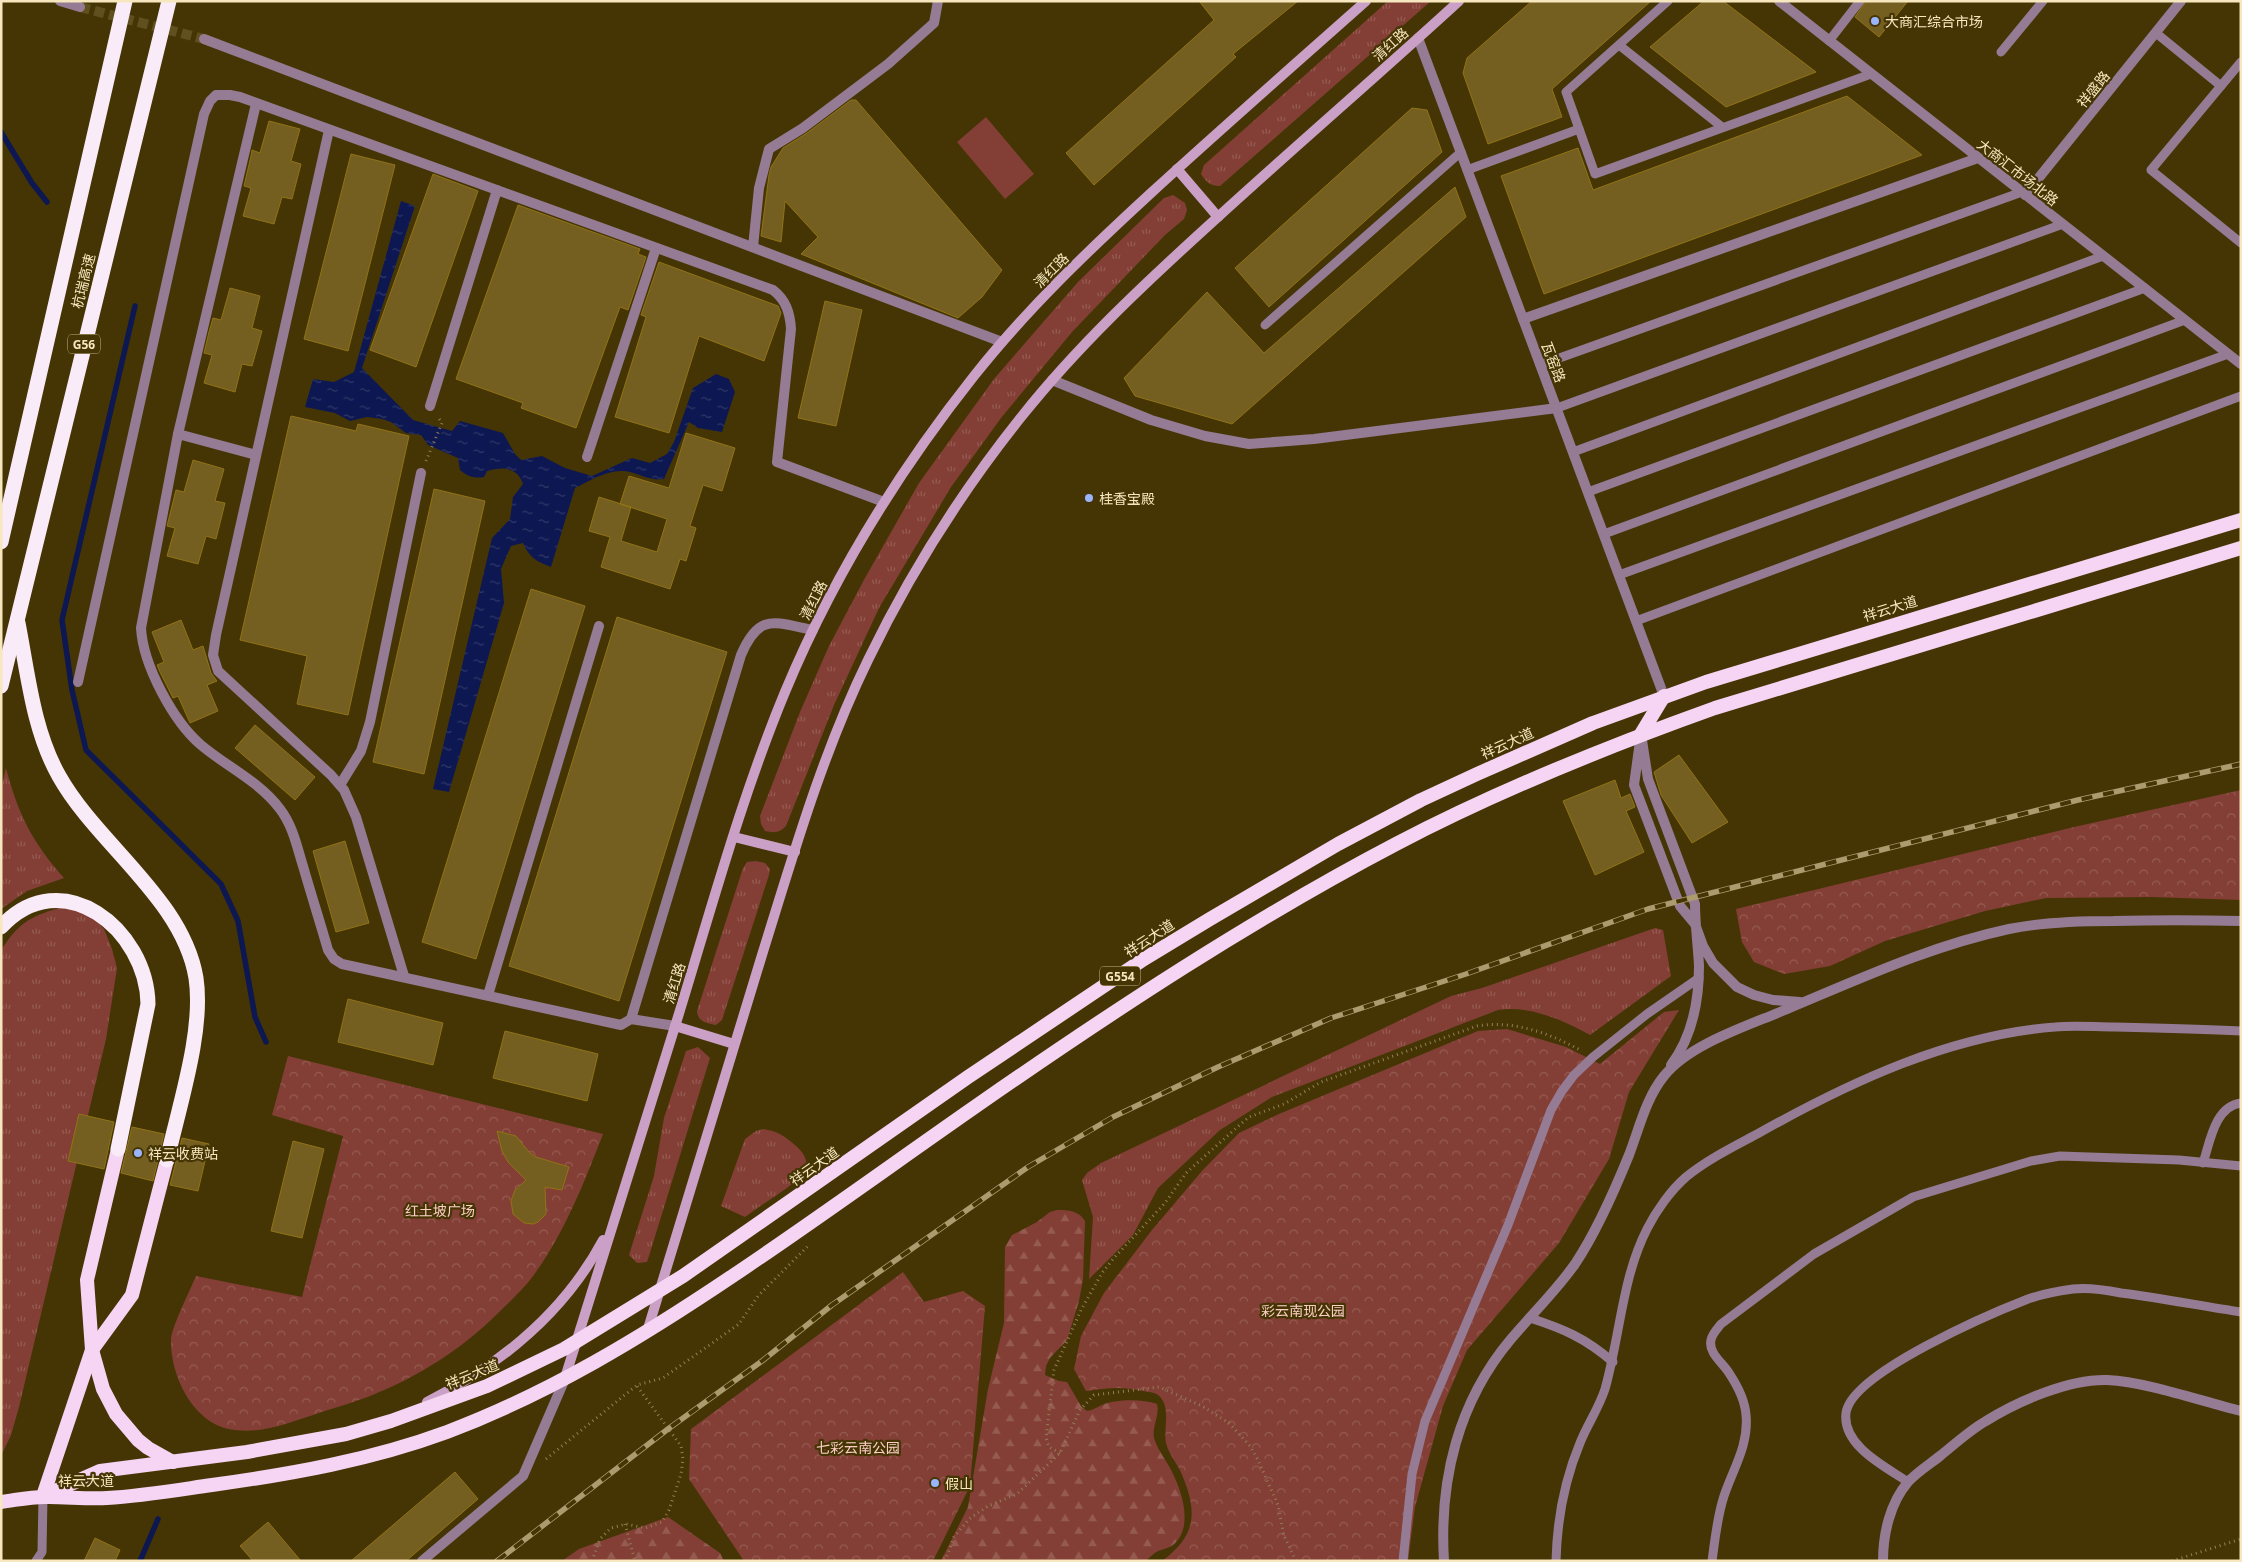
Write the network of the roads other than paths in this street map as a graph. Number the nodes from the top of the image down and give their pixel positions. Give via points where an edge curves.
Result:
1 (60, 1) edge
2 (125, 1) edge
3 (169, 1) edge
4 (938, 1) edge
5 (1366, 1) edge
6 (1460, 1) edge
7 (1668, 1) edge
8 (1779, 1) edge
9 (1860, 1) edge
10 (2042, 1) edge
11 (2181, 1) edge
12 (80, 7) tunnel mouth
13 (2156, 33) junction
14 (1418, 38) junction
15 (204, 39) tunnel mouth
16 (1829, 41) junction
17 (1619, 45) junction
18 (2001, 52) dead end
19 (2241, 62) edge
20 (1872, 74) junction
21 (2222, 86) junction
22 (256, 104) junction
23 (1722, 128) junction
24 (1579, 129) junction
25 (329, 130) junction
26 (1461, 152) junction
27 (1978, 158) junction
28 (1177, 169) junction
29 (1467, 170) junction
30 (497, 190) junction
31 (2023, 193) junction
32 (1218, 217) junction
33 (2062, 224) junction
34 (2241, 242) edge
35 (753, 247) junction
36 (656, 248) junction
37 (2103, 256) junction
38 (2145, 288) junction
39 (1523, 319) junction
40 (2185, 320) junction
41 (1265, 325) dead end
42 (1002, 342) junction
43 (2228, 354) junction
44 (2241, 364) edge
45 (1540, 365) junction
46 (1052, 380) junction
47 (2241, 396) edge
48 (430, 406) dead end
49 (1557, 408) junction
50 (178, 434) junction
51 (1573, 452) junction
52 (256, 455) junction
53 (587, 457) dead end
54 (421, 473) dead end
55 (1588, 492) junction
56 (884, 502) junction
57 (2241, 520) edge
58 (1604, 534) junction
59 (1, 542) edge
60 (2241, 548) edge
61 (1619, 575) junction
62 (17, 616) junction
63 (1636, 621) junction
64 (599, 626) dead end
65 (813, 630) junction
66 (78, 682) dead end
67 (1, 686) edge
68 (1664, 696) junction
69 (1641, 734) junction
70 (340, 785) junction
71 (734, 836) junction
72 (795, 852) junction
73 (2241, 921) edge
74 (1695, 924) junction
75 (1, 927) edge
76 (404, 976) junction
77 (1698, 978) junction
78 (488, 995) junction
79 (1804, 1002) junction
80 (631, 1019) junction
81 (675, 1026) junction
82 (2241, 1031) edge
83 (734, 1044) junction
84 (1665, 1074) junction
85 (2241, 1103) edge
86 (118, 1150) joint
87 (167, 1160) joint
88 (2203, 1163) junction
89 (2241, 1166) edge
90 (614, 1220) junction
91 (659, 1291) junction
92 (2241, 1312) edge
93 (1530, 1318) junction
94 (647, 1332) junction
95 (576, 1342) junction
96 (92, 1350) junction
97 (1613, 1362) junction
98 (564, 1381) junction
99 (2241, 1411) edge
100 (391, 1421) junction
101 (173, 1462) junction
102 (1908, 1482) junction
103 (43, 1496) junction
104 (1, 1502) edge
105 (36, 1561) edge
106 (422, 1561) edge
107 (1403, 1561) edge
108 (1444, 1561) edge
109 (1556, 1561) edge
110 (1712, 1561) edge
111 (1883, 1561) edge

1 - 12 street
2 - 59 highway, 杭瑞高速 / G56
3 - 62 highway, 杭瑞高速 / G56
4 - 35 street via 934,23 888,64 803,128 769,149 759,188
5 - 28 main road, 清红路
6 - 14 main road, 清红路
7 - 17 lane
8 - 16 street, 大商汇市场北路
9 - 16 lane
10 - 18 lane
11 - 13 street, 祥盛路
13 - 21 lane
13 - 31 street, 祥盛路
14 - 26 street, 瓦窑路
14 - 32 main road, 清红路
15 - 35 street
16 - 20 street, 大商汇市场北路
17 - 23 lane
17 - 24 lane via 1566,92
19 - 21 lane
20 - 23 lane
20 - 27 street, 大商汇市场北路
21 - 34 lane via 2151,170
22 - 25 street
22 - 50 street
22 - 66 street via 230,95 216,96 204,114
23 - 24 lane via 1595,174
24 - 29 lane
25 - 30 street
25 - 52 street
26 - 29 street, 瓦窑路
26 - 41 lane
27 - 31 street, 大商汇市场北路
27 - 39 street
28 - 32 main road
28 - 42 main road, 清红路 via 1086,254
29 - 39 street, 瓦窑路
30 - 36 street
30 - 48 street
31 - 33 street, 大商汇市场北路
31 - 45 lane
32 - 46 main road, 清红路 via 1130,299
33 - 37 street, 大商汇市场北路
33 - 49 lane
35 - 42 street
36 - 53 street
36 - 56 street via 773,290 780,296 788,310 791,329 777,462
37 - 38 street, 大商汇市场北路
37 - 51 lane
38 - 40 street, 大商汇市场北路
38 - 55 lane
39 - 45 street, 瓦窑路
40 - 43 street, 大商汇市场北路
40 - 58 lane
42 - 56 main road, 清红路 via 942,417
43 - 44 street, 大商汇市场北路
43 - 61 lane
45 - 49 street, 瓦窑路
46 - 49 street via 1160,423 1249,444 1314,439
46 - 72 main road, 清红路 via 969,488 924,556 885,626 838,726
47 - 63 lane
49 - 51 street, 瓦窑路
50 - 52 street
50 - 76 street via 141,628 142,641 154,674 175,716 189,734 252,780 280,810 291,829 328,950 334,959 342,964
51 - 55 street, 瓦窑路
52 - 70 street via 216,635 215,664 218,671
54 - 70 street via 370,722 361,750
55 - 58 street, 瓦窑路
56 - 65 main road, 清红路
57 - 68 highway, 祥云大道 / G554
58 - 61 street, 瓦窑路
60 - 69 highway, 祥云大道 / G554 via 1742,700
61 - 63 street, 瓦窑路
62 - 67 highway, 杭瑞高速 / G56
62 - 87 highway via 35,712 58,776 178,927 192,962 197,1022
63 - 68 street, 瓦窑路
64 - 78 street
65 - 71 main road, 清红路 via 784,694
65 - 80 street via 768,624 758,626 749,637 738,664
68 - 69 highway
68 - 91 highway, 祥云大道 / G554 via 1539,746 1421,800 1210,919 1144,959 968,1077
69 - 74 street via 1648,779 1696,904
69 - 74 street via 1634,785 1680,906
69 - 94 highway, 祥云大道 / G554 via 1434,825 1352,868 1224,943 984,1100 778,1245
70 - 76 street via 356,817
71 - 72 main road
71 - 81 main road, 清红路
72 - 83 main road, 清红路
73 - 79 street via 2079,922 2012,929 1921,955
74 - 77 street
74 - 79 street via 1713,963 1737,987 1773,1000
75 - 86 highway via 32,905 46,901 74,902 103,916 122,935 137,958 148,1004
76 - 78 street
77 - 84 street via 1691,1025
77 - 107 lane via 1593,1057 1574,1075 1551,1110 1508,1224 1425,1421 1412,1474
78 - 80 street via 621,1025
79 - 84 street via 1704,1046
80 - 81 street
81 - 83 main road
81 - 90 main road, 清红路
82 - 97 lane via 2056,1026 2003,1034 1955,1046 1816,1101 1708,1161 1684,1178 1666,1200 1647,1229 1631,1271
83 - 91 main road, 清红路
84 - 93 street via 1648,1104 1590,1239 1562,1281
85 - 88 lane via 2228,1106 2222,1113
86 - 96 highway via 87,1280
87 - 96 highway via 132,1295
88 - 89 lane
88 - 110 lane via 2060,1156 2031,1161 1913,1197 1814,1254 1721,1324 1713,1334 1711,1348 1742,1396 1747,1432 1724,1497
90 - 95 main road, 清红路
90 - 100 main road via 576,1282 556,1308 528,1335 471,1378
91 - 94 main road, 清红路
91 - 95 highway, 祥云大道 / G554
92 - 102 lane via 2133,1294 2074,1289 2030,1299 1913,1352 1871,1381 1853,1398 1846,1412 1851,1435 1866,1454
93 - 97 lane via 1565,1329 1596,1347
93 - 108 street via 1488,1371 1461,1424 1445,1490
94 - 98 highway, 祥云大道 / G554
95 - 98 main road, 清红路
95 - 100 highway, 祥云大道 / G554 via 487,1386
96 - 101 highway via 96,1371 116,1414 138,1440
96 - 103 highway
97 - 109 lane via 1602,1398 1570,1471
98 - 103 highway, 祥云大道 / G554 via 446,1432 353,1461 260,1479 183,1489 103,1498
98 - 106 street via 523,1476
99 - 102 street via 2156,1388 2108,1380 2085,1382 2014,1406 1984,1422
100 - 101 highway, 祥云大道 / G554 via 297,1444
101 - 103 highway, 祥云大道 / G554 via 100,1471
102 - 111 street via 1890,1515
103 - 104 highway, 祥云大道 / G554
103 - 105 lane via 42,1552

